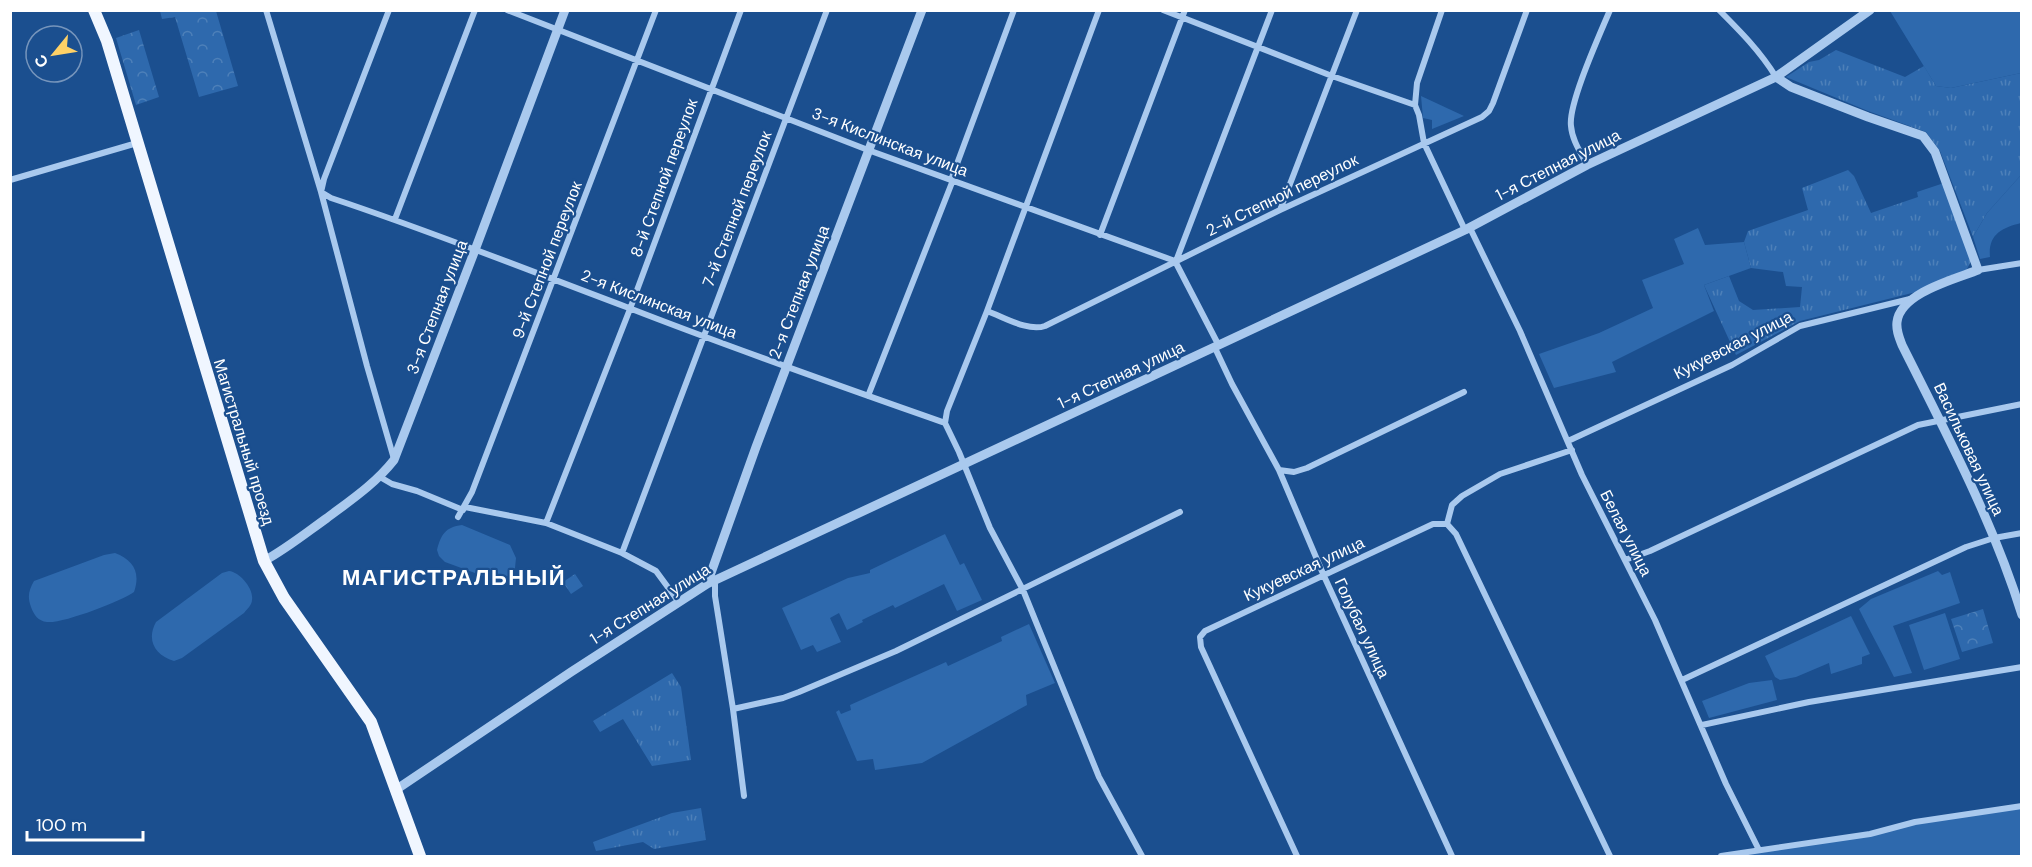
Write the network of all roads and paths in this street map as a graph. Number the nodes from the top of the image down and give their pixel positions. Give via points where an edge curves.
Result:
1 (94, 10) edge
2 (266, 10) edge
3 (389, 10) edge
4 (475, 10) edge
5 (507, 10) edge
6 (565, 10) edge
7 (656, 10) edge
8 (741, 10) edge
9 (827, 10) edge
10 (922, 10) edge
11 (1014, 10) edge
12 (1099, 10) edge
13 (1163, 10) edge
14 (1272, 10) edge
15 (1357, 10) edge
16 (1443, 10) edge
17 (1527, 10) edge
18 (1610, 10) edge
19 (1719, 10) edge
20 (1870, 10) edge
21 (1184, 14) edge
22 (558, 29) junction
23 (1258, 46) junction
24 (638, 59) junction
25 (1332, 76) junction
26 (1776, 76) junction
27 (712, 88) junction
28 (1415, 105) junction
29 (786, 117) junction
30 (137, 142) junction
31 (1424, 143) junction
32 (868, 150) junction
33 (1587, 165) junction
34 (10, 180) edge
35 (952, 180) junction
36 (321, 192) junction
37 (1026, 207) junction
38 (1280, 210) junction
39 (395, 219) junction
40 (1468, 229) junction
41 (1100, 236) junction
42 (475, 250) junction
43 (1175, 261) junction
44 (2022, 263) edge
45 (1978, 270) junction
46 (554, 278) junction
47 (1911, 299) junction
48 (630, 309) junction
49 (987, 311) junction
50 (704, 335) junction
51 (1217, 347) junction
52 (786, 367) junction
53 (1464, 392) dead end
54 (868, 396) junction
55 (2022, 404) edge
56 (1939, 420) junction
57 (945, 423) junction
58 (1568, 441) junction
59 (1572, 450) junction
60 (394, 460) junction
61 (964, 464) junction
62 (1279, 470) junction
63 (380, 477) junction
64 (464, 508) junction
65 (1180, 512) dead end
66 (458, 517) dead end
67 (546, 523) junction
68 (1447, 524) junction
69 (2022, 533) edge
70 (1994, 538) junction
71 (622, 553) junction
72 (1625, 560) junction
73 (264, 561) junction
74 (1324, 576) junction
75 (711, 582) junction
76 (1023, 590) junction
77 (678, 601) junction
78 (2022, 615) edge
79 (2022, 667) edge
80 (1682, 680) junction
81 (733, 709) junction
82 (1702, 725) junction
83 (396, 789) junction
84 (744, 796) dead end
85 (2022, 806) edge
86 (1759, 850) junction
87 (420, 856) edge
88 (1142, 856) edge
89 (1297, 856) edge
90 (1452, 856) edge
91 (1610, 856) edge
92 (1721, 856) edge

1 - 30 main road, Магистральный проезд
2 - 36 street
3 - 36 street
4 - 39 street
5 - 22 street, 3-я Кислинская улица
6 - 22 street, 3-я Степная улица
7 - 24 street, 9-й Степной переулок
8 - 27 street, 8-й Степной переулок
9 - 29 street, 7-й Степной переулок
10 - 32 street, 2-я Степная улица
11 - 35 street
12 - 37 street
13 - 21 street
14 - 23 street
15 - 25 street
16 - 28 street via 1417,83
17 - 31 street, 2-й Степной переулок via 1489,111
18 - 33 street via 1576,97 1570,124
19 - 26 street via 1764,57
20 - 26 street, 1-я Степная улица
21 - 23 street
21 - 41 street
22 - 24 street, 3-я Кислинская улица
22 - 42 street, 3-я Степная улица
23 - 25 street
23 - 43 street
24 - 27 street, 3-я Кислинская улица
24 - 46 street, 9-й Степной переулок
25 - 28 street
25 - 38 street
26 - 33 street, 1-я Степная улица
26 - 45 street via 1791,87 1923,136 1935,152
27 - 29 street, 3-я Кислинская улица
27 - 48 street, 8-й Степной переулок
28 - 31 street, Белая улица
29 - 32 street, 3-я Кислинская улица
29 - 50 street, 7-й Степной переулок
30 - 34 street
30 - 73 main road, Магистральный проезд
31 - 38 street, 2-й Степной переулок
31 - 40 street, Белая улица
32 - 35 street, 3-я Кислинская улица
32 - 52 street, 2-я Степная улица
33 - 40 street, 1-я Степная улица
35 - 37 street, 3-я Кислинская улица
35 - 54 street
36 - 39 street, 2-я Кислинская улица
36 - 60 street
37 - 41 street, 3-я Кислинская улица
37 - 49 street
38 - 43 street, 2-й Степной переулок
39 - 42 street, 2-я Кислинская улица
40 - 51 street, 1-я Степная улица
40 - 58 street, Белая улица via 1520,331
41 - 43 street, 3-я Кислинская улица
42 - 46 street, 2-я Кислинская улица
42 - 60 street, 3-я Степная улица
43 - 49 street, 2-й Степной переулок via 1038,328
43 - 51 street
44 - 45 street, Кукуевская улица
45 - 47 street, Кукуевская улица
46 - 48 street, 2-я Кислинская улица
46 - 64 street, 9-й Степной переулок
47 - 56 street, Васильковая улица via 1901,310 1898,331
47 - 58 street, Кукуевская улица via 1800,327 1732,365
48 - 50 street, 2-я Кислинская улица
48 - 67 street, 8-й Степной переулок
49 - 57 street
50 - 52 street, 2-я Кислинская улица
50 - 71 street, 7-й Степной переулок
51 - 61 street, 1-я Степная улица
51 - 62 street, Голубая улица via 1232,384
52 - 54 street, 2-я Кислинская улица
52 - 75 street, 2-я Степная улица via 725,528
53 - 62 street via 1307,468 1294,472
54 - 57 street, 2-я Кислинская улица
55 - 56 street
56 - 70 street, Васильковая улица
56 - 72 street via 1918,425
57 - 61 street
58 - 59 street, Белая улица
59 - 68 street via 1500,474 1462,496 1452,505
59 - 72 street, Белая улица
60 - 63 street, 3-я Степная улица
61 - 75 street, 1-я Степная улица
61 - 76 street via 990,528
62 - 74 street, Голубая улица
63 - 64 street
63 - 73 street, 3-я Степная улица
64 - 66 street, 9-й Степной переулок
64 - 67 street
65 - 76 street
67 - 71 street
68 - 74 street, Кукуевская улица via 1433,524
68 - 91 street via 1456,534
69 - 70 street
70 - 78 street, Васильковая улица
70 - 80 street via 1966,547
71 - 77 street via 656,571
72 - 80 street, Белая улица
73 - 83 main road, Магистральный проезд via 284,598 371,722
74 - 89 street, Кукуевская улица via 1205,631 1200,637 1201,647
74 - 90 street, Голубая улица
75 - 77 street, 1-я Степная улица
75 - 81 street
76 - 81 street via 800,692
76 - 88 street via 1099,777
77 - 83 street, 1-я Степная улица
79 - 82 street via 1809,702
80 - 82 street, Белая улица
81 - 84 street
82 - 86 street, Белая улица
83 - 87 main road, Магистральный проезд
85 - 86 street
86 - 92 street

